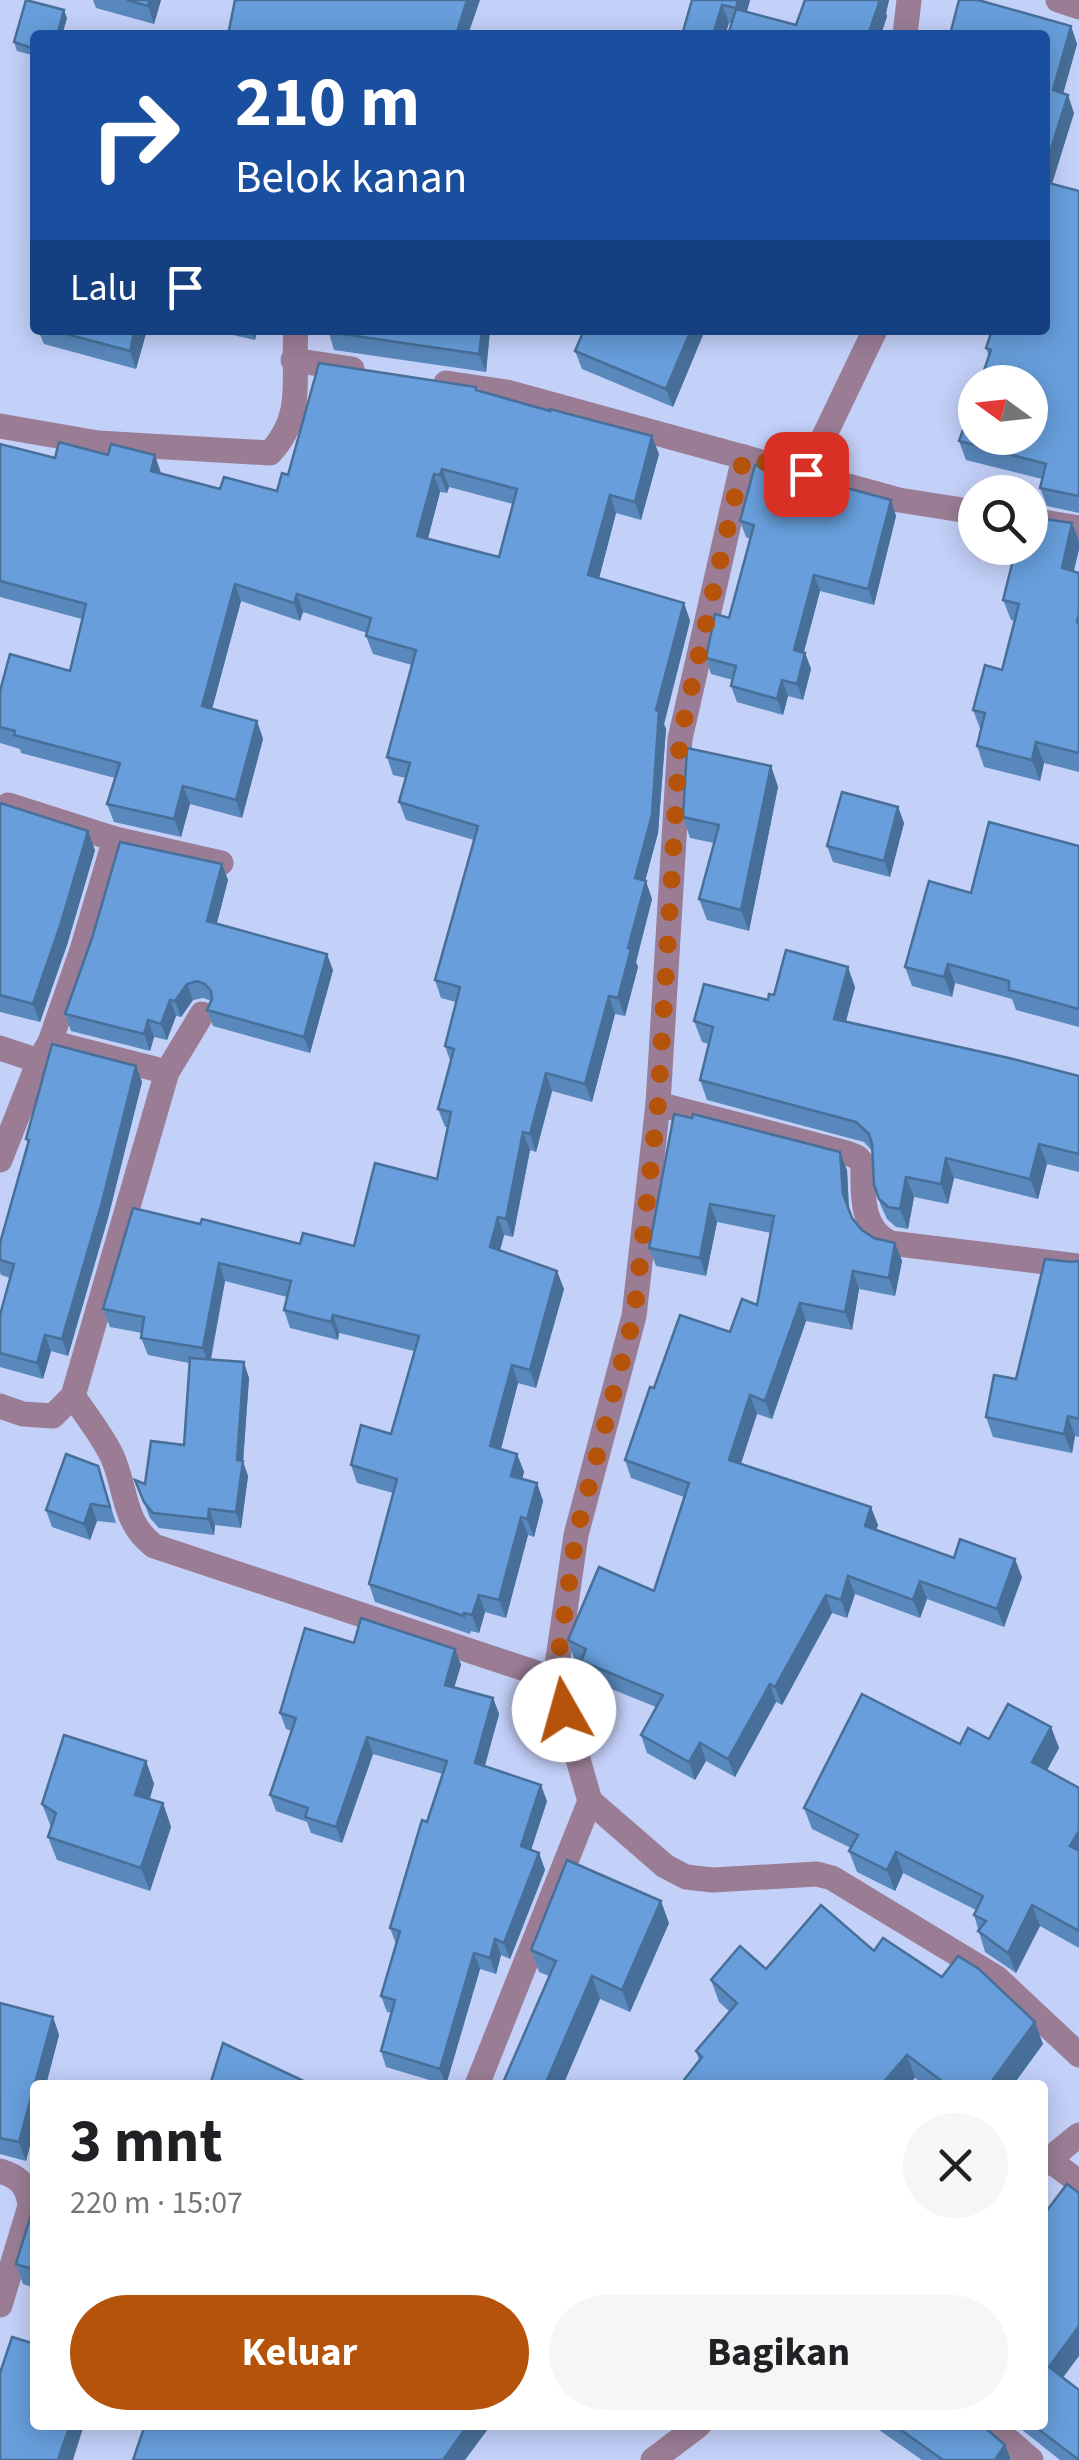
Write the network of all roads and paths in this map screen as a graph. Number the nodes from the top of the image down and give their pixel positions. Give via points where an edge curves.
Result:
1 (909, 0) edge
2 (1058, 0) edge
3 (1079, 7) edge
4 (906, 30) edge
5 (296, 335) edge
6 (872, 335) edge
7 (293, 360) junction
8 (371, 372) edge
9 (429, 381) edge
10 (0, 426) edge
11 (744, 456) junction
12 (806, 474) junction
13 (958, 509) edge
14 (1048, 523) edge
15 (1079, 528) edge
16 (8, 805) edge
17 (115, 839) junction
18 (221, 863) edge
19 (202, 1014) dead end
20 (0, 1048) edge
21 (45, 1052) junction
22 (167, 1072) junction
23 (658, 1104) junction
24 (0, 1160) edge
25 (1079, 1266) edge
26 (73, 1396) junction
27 (0, 1406) edge
28 (555, 1679) junction
29 (590, 1801) junction
30 (1079, 2056) edge
31 (479, 2080) edge
32 (1079, 2135) edge
33 (1048, 2160) edge
34 (1048, 2163) edge
35 (0, 2172) edge
36 (1079, 2182) edge
37 (0, 2305) edge
38 (693, 2430) edge
39 (997, 2430) edge
40 (653, 2460) edge
41 (1031, 2460) edge

1 - 4 street
2 - 3 street
5 - 7 street
6 - 12 street
7 - 8 street
7 - 10 street via 292,418 270,453 98,443
9 - 11 street via 507,392
11 - 12 street
11 - 23 street via 680,738
12 - 13 street
14 - 15 street
16 - 17 street
17 - 18 street
17 - 21 street
19 - 22 street
20 - 21 street
21 - 22 street
21 - 24 street
22 - 26 street
23 - 25 street via 856,1157 872,1230 890,1243
23 - 28 street via 634,1316 576,1535
26 - 27 street via 53,1416
26 - 28 street via 112,1455 140,1536 154,1546
28 - 29 street
29 - 30 street via 686,1878 832,1878 997,1978
29 - 31 street
32 - 33 street
34 - 36 street
35 - 37 street via 25,2184 30,2206
38 - 40 street
39 - 41 street

